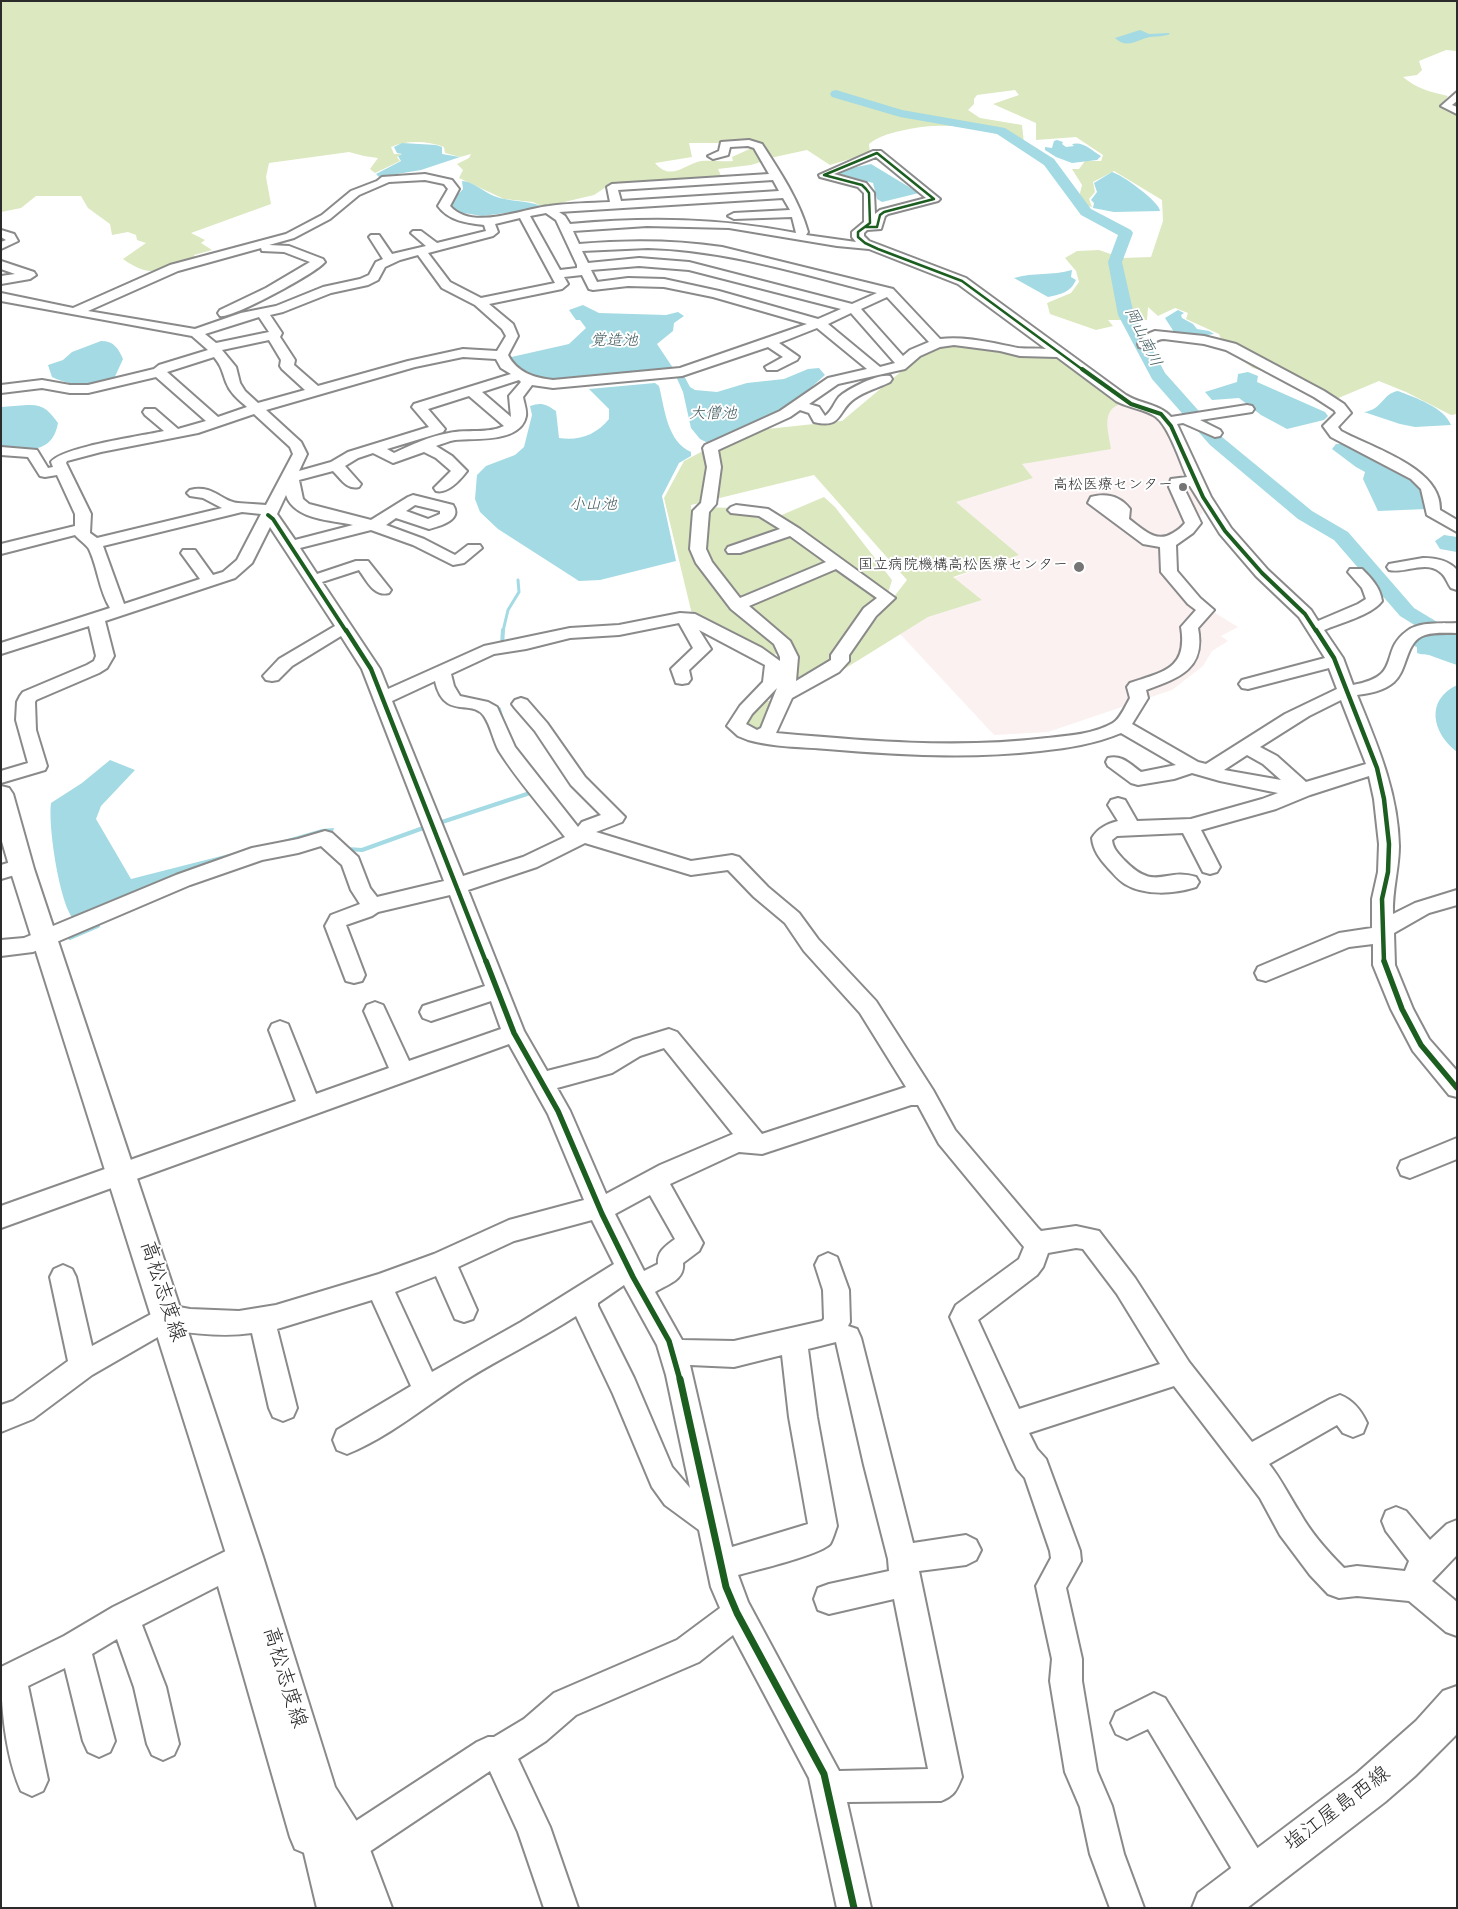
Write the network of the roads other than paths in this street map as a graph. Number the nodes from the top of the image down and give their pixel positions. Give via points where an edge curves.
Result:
1 (1457, 96) edge
2 (1457, 111) edge
3 (713, 156) dead end
4 (776, 177) junction
5 (786, 194) junction
6 (669, 202) junction
7 (616, 204) junction
8 (548, 209) junction
9 (797, 213) junction
10 (523, 214) junction
11 (489, 222) junction
12 (676, 222) junction
13 (865, 227) junction
14 (565, 228) junction
15 (1, 233) edge
16 (417, 233) dead end
17 (799, 236) junction
18 (375, 237) dead end
19 (836, 243) junction
20 (670, 244) junction
21 (1, 246) edge
22 (873, 246) junction
23 (436, 248) junction
24 (574, 248) junction
25 (239, 251) junction
26 (421, 251) junction
27 (389, 259) junction
28 (762, 261) junction
29 (1, 265) edge
30 (584, 269) junction
31 (800, 270) junction
32 (556, 274) junction
33 (299, 275) junction
34 (739, 277) junction
35 (1, 280) edge
36 (889, 292) junction
37 (318, 294) junction
38 (715, 294) junction
39 (87, 295) dead end
40 (1, 297) edge
41 (104, 299) junction
42 (479, 302) junction
43 (853, 308) junction
44 (74, 312) junction
45 (263, 312) junction
46 (819, 323) junction
47 (202, 330) junction
48 (274, 334) junction
49 (769, 342) junction
50 (937, 343) junction
51 (1144, 344) dead end
52 (451, 345) dead end
53 (215, 350) junction
54 (463, 353) junction
55 (1060, 353) junction
56 (501, 355) junction
57 (901, 365) junction
58 (772, 367) dead end
59 (877, 371) junction
60 (160, 372) junction
61 (526, 378) junction
62 (170, 381) junction
63 (1, 389) edge
64 (144, 389) dead end
65 (315, 391) junction
66 (472, 391) junction
67 (800, 405) junction
68 (255, 408) junction
69 (1247, 409) dead end
70 (150, 412) dead end
71 (1185, 418) junction
72 (216, 422) junction
73 (1168, 422) junction
74 (513, 426) junction
75 (174, 433) junction
76 (1215, 433) dead end
77 (495, 443) dead end
78 (421, 447) junction
79 (376, 449) junction
80 (1, 452) edge
81 (439, 454) junction
82 (336, 465) junction
83 (62, 470) junction
84 (287, 479) junction
85 (354, 484) dead end
86 (441, 488) dead end
87 (1189, 489) junction
88 (196, 493) dead end
89 (235, 508) junction
90 (736, 510) dead end
91 (394, 512) dead end
92 (269, 513) junction
93 (1121, 519) dead end
94 (371, 525) junction
95 (1457, 527) edge
96 (81, 529) junction
97 (792, 530) junction
98 (1168, 543) junction
99 (93, 544) junction
100 (291, 546) junction
101 (474, 548) dead end
102 (1, 549) edge
103 (734, 550) dead end
104 (189, 553) dead end
105 (837, 563) junction
106 (1395, 567) dead end
107 (1356, 572) dead end
108 (313, 580) junction
109 (210, 582) junction
110 (381, 582) dead end
111 (1457, 584) edge
112 (737, 605) junction
113 (120, 611) junction
114 (684, 618) junction
115 (96, 619) junction
116 (344, 628) junction
117 (1314, 628) junction
118 (1457, 628) edge
119 (1, 648) edge
120 (1335, 661) junction
121 (442, 672) junction
122 (272, 676) dead end
123 (682, 679) dead end
124 (1248, 684) dead end
125 (1348, 692) junction
126 (784, 695) junction
127 (382, 698) junction
128 (521, 704) dead end
129 (1122, 726) junction
130 (763, 737) junction
131 (1246, 747) junction
132 (1115, 762) dead end
133 (1191, 766) junction
134 (1377, 768) junction
135 (1209, 771) junction
136 (1, 777) edge
137 (1303, 790) junction
138 (1, 794) edge
139 (1118, 805) dead end
140 (1189, 826) junction
141 (1131, 827) junction
142 (580, 837) junction
143 (1210, 867) dead end
144 (11, 869) edge
145 (1189, 882) dead end
146 (456, 886) junction
147 (1457, 897) edge
148 (372, 906) junction
149 (1383, 932) junction
150 (44, 937) junction
151 (1, 948) edge
152 (1266, 973) dead end
153 (354, 975) dead end
154 (497, 991) junction
155 (375, 1011) dead end
156 (431, 1012) dead end
157 (280, 1030) dead end
158 (514, 1033) junction
159 (402, 1072) junction
160 (542, 1082) junction
161 (1457, 1088) edge
162 (925, 1096) junction
163 (309, 1106) junction
164 (754, 1143) junction
165 (1457, 1148) edge
166 (1410, 1168) dead end
167 (122, 1173) junction
168 (654, 1181) junction
169 (600, 1209) junction
170 (1, 1218) edge
171 (1037, 1243) junction
172 (442, 1262) junction
173 (828, 1264) dead end
174 (63, 1277) dead end
175 (634, 1277) junction
176 (379, 1286) junction
177 (584, 1297) junction
178 (464, 1310) dead end
179 (168, 1317) junction
180 (262, 1320) junction
181 (848, 1338) dead end
182 (794, 1340) junction
183 (672, 1352) junction
184 (83, 1366) junction
185 (1179, 1371) junction
186 (422, 1380) dead end
187 (283, 1408) dead end
188 (1, 1419) edge
189 (1354, 1424) dead end
190 (1012, 1425) junction
191 (347, 1440) dead end
192 (1248, 1460) junction
193 (1396, 1520) dead end
194 (711, 1521) junction
195 (1457, 1534) edge
196 (966, 1550) dead end
197 (236, 1561) junction
198 (1428, 1562) junction
199 (721, 1565) junction
200 (904, 1571) junction
201 (1415, 1587) junction
202 (828, 1599) dead end
203 (737, 1613) junction
204 (124, 1618) junction
205 (1457, 1621) edge
206 (75, 1646) junction
207 (6, 1681) edge
208 (1456, 1711) edge
209 (1127, 1723) dead end
210 (98, 1741) dead end
211 (163, 1744) dead end
212 (498, 1753) junction
213 (32, 1780) dead end
214 (828, 1788) junction
215 (316, 1790) junction
216 (348, 1846) junction
217 (1254, 1874) junction
218 (322, 1908) edge
219 (338, 1908) edge
220 (371, 1908) edge
221 (561, 1908) edge
222 (854, 1908) edge
223 (1127, 1908) edge
224 (1213, 1908) edge

1 - 2 street via 1446,106
3 - 4 street via 724,153 725,144 758,146
4 - 5 street
4 - 7 street via 612,187
5 - 6 street
5 - 9 street
6 - 7 street
6 - 12 street
7 - 8 street
8 - 10 street
8 - 14 street via 561,218
9 - 12 street
9 - 17 street via 802,232
10 - 11 street
10 - 32 street
11 - 23 street via 492,232 471,244
11 - 25 street via 462,218 445,209 454,189 448,182 424,176 386,179 354,193 326,217 290,236
12 - 14 street
12 - 17 street via 729,225
12 - 20 street
13 - 13 street via 870,223 869,193 866,189 862,185 824,175 877,153 934,199 884,212 876,227
13 - 22 street via 858,232 858,237
14 - 24 street
15 - 21 street via 10,236 12,241
16 - 23 street
17 - 19 street
17 - 28 street
18 - 27 street
19 - 22 street
19 - 31 street
20 - 24 street
20 - 28 street via 722,250
22 - 55 street via 962,280
23 - 26 street
24 - 30 street
25 - 33 street via 285,248 319,262
25 - 41 street via 174,268
26 - 27 street
26 - 42 street via 446,285
27 - 37 street via 371,279
28 - 31 street
28 - 34 street
29 - 35 street via 30,275
30 - 32 street
30 - 34 street via 619,263 665,262
30 - 38 street via 592,286 656,283
31 - 36 street
32 - 42 street via 562,284 558,286
33 - 37 street via 299,280
33 - 47 street via 217,316
34 - 38 street
34 - 43 street
36 - 43 street
36 - 50 street
37 - 45 street
38 - 46 street
39 - 41 street
40 - 44 street
41 - 44 street
42 - 56 street via 508,327 512,336
43 - 46 street
43 - 57 street
44 - 47 street
45 - 47 street
45 - 48 street
46 - 49 street
46 - 59 street
47 - 53 street
48 - 53 street
48 - 65 street via 288,360 287,366
49 - 58 street via 792,357
49 - 61 street via 682,372 553,384
50 - 55 street via 954,341 1020,352
50 - 57 street via 915,353
51 - 95 street via 1155,335 1164,335 1231,347 1320,394 1344,413 1330,426 1336,434 1424,483 1432,512
52 - 54 street
53 - 60 street
53 - 68 street via 229,367 237,389
54 - 56 street
54 - 65 street
55 - 73 street via 1131,404 1161,414
56 - 61 street via 506,365
57 - 59 street
57 - 67 street via 892,375 844,400 834,417 828,420 819,419 814,410
59 - 67 street via 832,381
60 - 62 street
60 - 63 street via 88,389 42,384
61 - 66 street
61 - 74 street via 516,396 520,414
62 - 64 street
62 - 72 street
65 - 68 street
66 - 74 street
66 - 79 street via 419,407 438,429
67 - 112 street via 710,448 714,467 708,504 701,511 698,549 704,563
68 - 72 street
68 - 84 street via 296,445 300,454
69 - 71 street
70 - 75 street
71 - 73 street
71 - 76 street
72 - 75 street
73 - 87 street
74 - 78 street via 491,434 449,437
75 - 83 street via 68,456 58,462
77 - 81 street
78 - 79 street via 393,459
78 - 81 street
79 - 82 street via 353,455
80 - 83 street via 32,453 36,455 42,472
81 - 86 street via 460,471
82 - 84 street
82 - 85 street
83 - 96 street via 83,514
84 - 92 street
84 - 94 street via 293,482 293,494 298,505
87 - 98 street via 1192,527
87 - 117 street via 1262,573 1305,614
88 - 89 street via 206,494
89 - 92 street
89 - 99 street via 218,520
90 - 97 street via 763,512
91 - 94 street
92 - 100 street
92 - 109 street via 244,563 230,575
93 - 98 street via 1149,541
94 - 100 street
94 - 101 street via 413,539 453,560
96 - 99 street
96 - 102 street
97 - 103 street
97 - 105 street
98 - 129 street via 1168,572 1206,610 1188,627 1193,640 1184,666 1172,675 1136,687 1139,698
99 - 113 street via 112,598
100 - 108 street
104 - 109 street
105 - 112 street
105 - 126 street via 887,598 870,612 833,668
106 - 111 street via 1431,561 1453,574
107 - 117 street via 1369,584 1374,600 1364,608
108 - 110 street via 362,564
108 - 116 street
109 - 113 street
112 - 126 street via 781,641 789,657
113 - 115 street
114 - 121 street via 613,631 570,633 490,650
114 - 123 street via 702,649 680,668
114 - 130 street via 773,663 776,671 773,680 748,707 736,726 744,732
115 - 119 street
115 - 136 street via 105,656 101,664 29,696 24,707 38,766
116 - 122 street via 310,650 283,662
116 - 127 street via 371,669
117 - 120 street
118 - 125 street via 1420,630 1411,634 1386,680
120 - 124 street
120 - 125 street
121 - 127 street
121 - 142 street via 447,694 491,710 507,749
125 - 131 street via 1311,707
125 - 134 street
126 - 130 street
127 - 146 street
128 - 142 street via 578,781 615,817 589,827
129 - 130 street via 1074,741 976,750 930,750
129 - 133 street
131 - 135 street
131 - 137 street via 1270,760
132 - 133 street via 1138,779 1174,773
133 - 135 street
134 - 137 street via 1359,770
134 - 149 street via 1389,844 1388,872 1382,899
135 - 137 street
137 - 140 street via 1269,804
138 - 144 main road, 高松志度線
139 - 141 street
140 - 141 street
140 - 143 street
141 - 145 street via 1110,831 1102,838 1102,846 1108,857 1132,880 1165,884
142 - 146 street via 530,862
142 - 162 street via 691,868 732,862 792,918 811,946 868,1007
144 - 150 main road, 高松志度線
146 - 148 street
146 - 154 street
147 - 149 street via 1422,908
148 - 150 street via 361,890 351,862 325,838 259,853 183,880
148 - 153 street via 338,920 335,926
149 - 152 street via 1346,939
149 - 161 street via 1384,965 1402,1009 1421,1045
150 - 151 street via 26,946
150 - 167 main road, 高松志度線
154 - 156 street
154 - 158 street
155 - 159 street
157 - 163 street
158 - 159 street
158 - 160 street
159 - 163 street
160 - 164 street via 604,1066 633,1049 669,1038
160 - 169 street via 558,1111
162 - 164 street via 912,1095 762,1144
162 - 171 street via 947,1138
163 - 167 street
164 - 168 street via 738,1142
165 - 166 street
167 - 170 street
167 - 179 main road, 高松志度線
168 - 169 street
168 - 175 street via 690,1243 670,1258 671,1270
169 - 172 street via 509,1231
169 - 175 street
171 - 185 street via 1090,1238 1126,1286
171 - 190 street via 1028,1267 963,1318
172 - 176 street
172 - 178 street
173 - 182 street via 836,1290 837,1322 830,1332
174 - 184 street
175 - 177 street
175 - 183 street
176 - 180 street
176 - 186 street
177 - 191 street
177 - 194 street via 585,1307 624,1386 662,1477 676,1495
179 - 180 street via 239,1323
179 - 184 street
179 - 197 main road, 高松志度線
180 - 187 street
181 - 200 street
182 - 183 street via 734,1354
182 - 199 street via 803,1418 823,1526 819,1534 810,1539
183 - 194 street
184 - 188 street via 23,1410
185 - 190 street
185 - 192 street
189 - 192 street via 1340,1408
190 - 223 street via 1027,1459 1036,1469 1065,1551 1066,1561 1050,1586 1067,1659 1069,1705 1081,1772 1096,1806
192 - 201 street via 1270,1488 1290,1525 1338,1583 1357,1581
193 - 198 street
194 - 199 street
195 - 198 street
196 - 200 street
197 - 204 street
197 - 215 main road, 高松志度線
197 - 218 street via 311,1852
198 - 201 street via 1420,1570
199 - 203 street
200 - 202 street
200 - 214 street via 946,1777 941,1785
201 - 205 street
203 - 212 street via 688,1651 565,1704 535,1730
203 - 214 street via 824,1774
204 - 206 street
204 - 211 street via 150,1687
206 - 207 street
206 - 210 street
207 - 213 street
208 - 217 main road, 塩江屋島西線 via 1350,1805
209 - 217 street via 1154,1709
212 - 216 street via 488,1753
212 - 221 street via 533,1827
214 - 222 street
215 - 216 main road, 高松志度線
215 - 219 main road, 高松志度線 via 325,1853
216 - 220 main road, 高松志度線
217 - 224 main road, 塩江屋島西線

